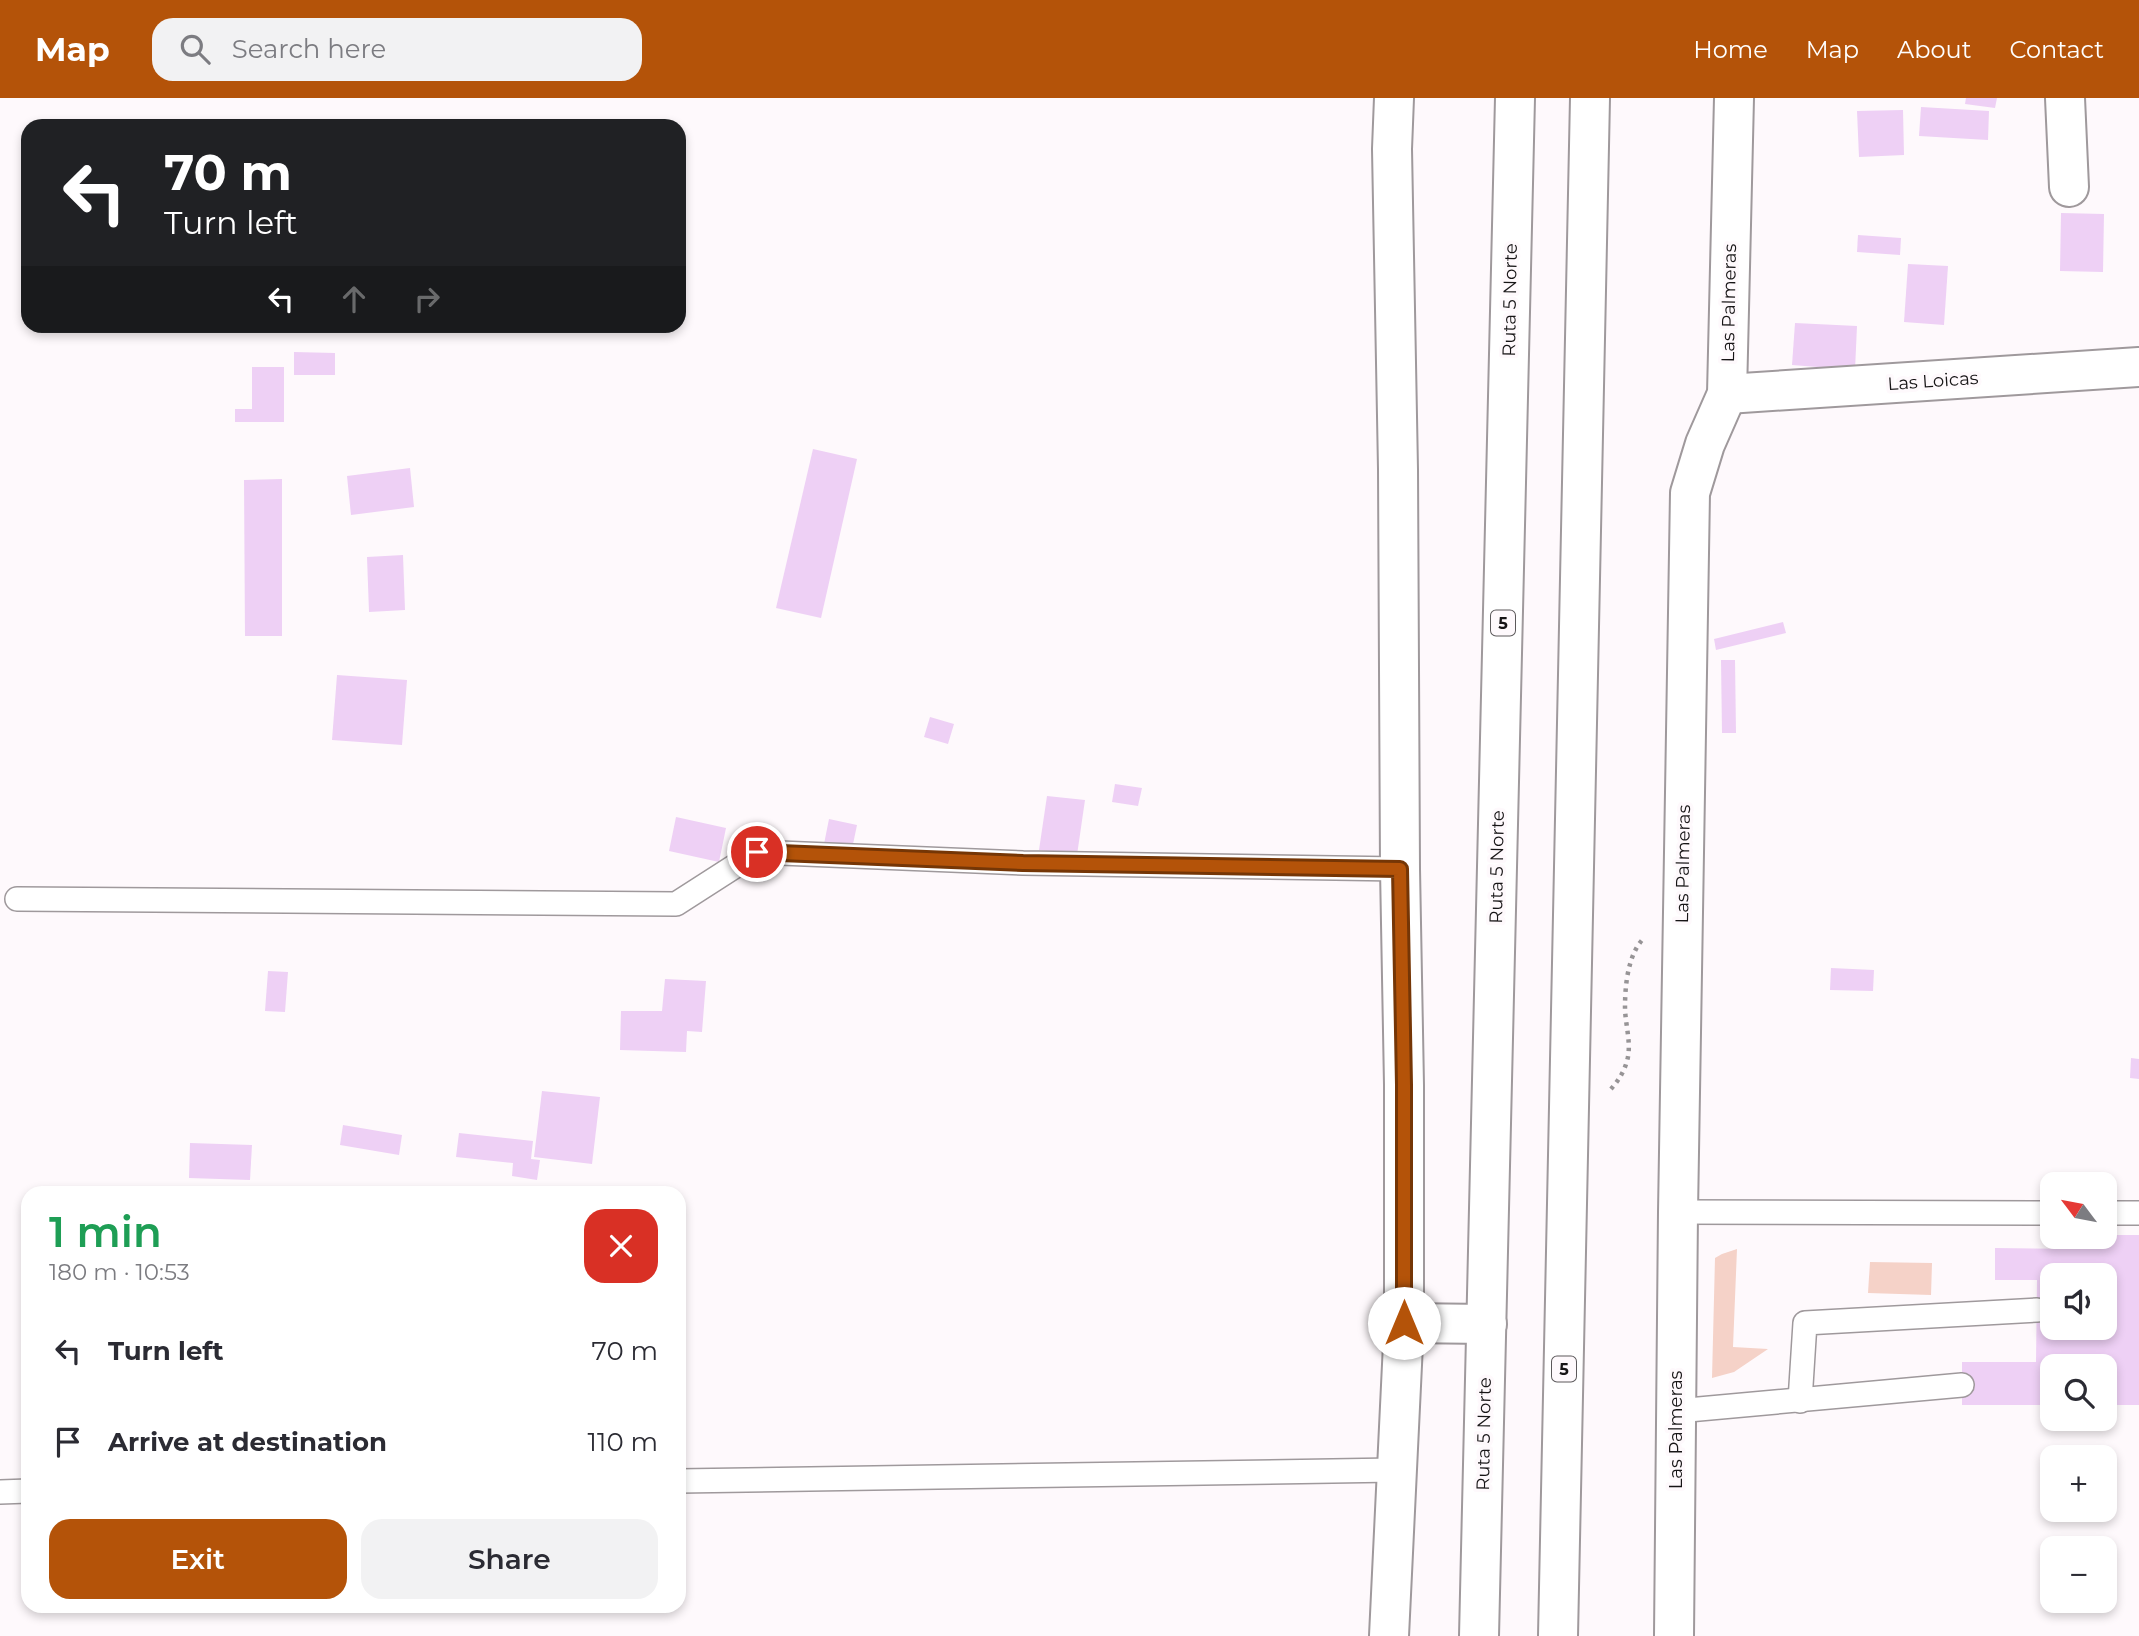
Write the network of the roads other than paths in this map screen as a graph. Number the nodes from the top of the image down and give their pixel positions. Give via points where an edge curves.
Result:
1 (1394, 98) edge
2 (1515, 98) edge
3 (1590, 98) edge
4 (1734, 98) edge
5 (2065, 98) edge
6 (2070, 187) dead end
7 (2139, 367) edge
8 (1727, 394) junction
9 (1400, 869) junction
10 (17, 899) dead end
11 (1678, 1212) junction
12 (2040, 1213) edge
13 (2118, 1213) edge
14 (2139, 1213) edge
15 (2037, 1310) dead end
16 (1404, 1323) junction
17 (1487, 1324) junction
18 (1962, 1385) dead end
19 (1800, 1401) junction
20 (1677, 1411) junction
21 (1395, 1470) junction
22 (686, 1481) edge
23 (21, 1491) edge
24 (0, 1492) edge
25 (1388, 1636) edge
26 (1479, 1636) edge
27 (1558, 1636) edge
28 (1674, 1636) edge

1 - 9 main road
2 - 17 main road, Ruta 5 Norte / 5
3 - 27 main road, 5
4 - 8 main road, Las Palmeras
5 - 6 main road
7 - 8 main road, Las Loicas
8 - 11 main road, Las Palmeras via 1690,493
9 - 10 lane via 1023,863 757,852 676,904
9 - 16 main road
11 - 12 lane
11 - 20 main road, Las Palmeras
13 - 14 lane
15 - 19 lane via 1805,1323
16 - 17 main road
16 - 21 main road
17 - 26 main road, Ruta 5 Norte / 5
18 - 19 lane
19 - 20 lane
20 - 28 main road, Las Palmeras
21 - 22 lane
21 - 25 main road
23 - 24 lane

